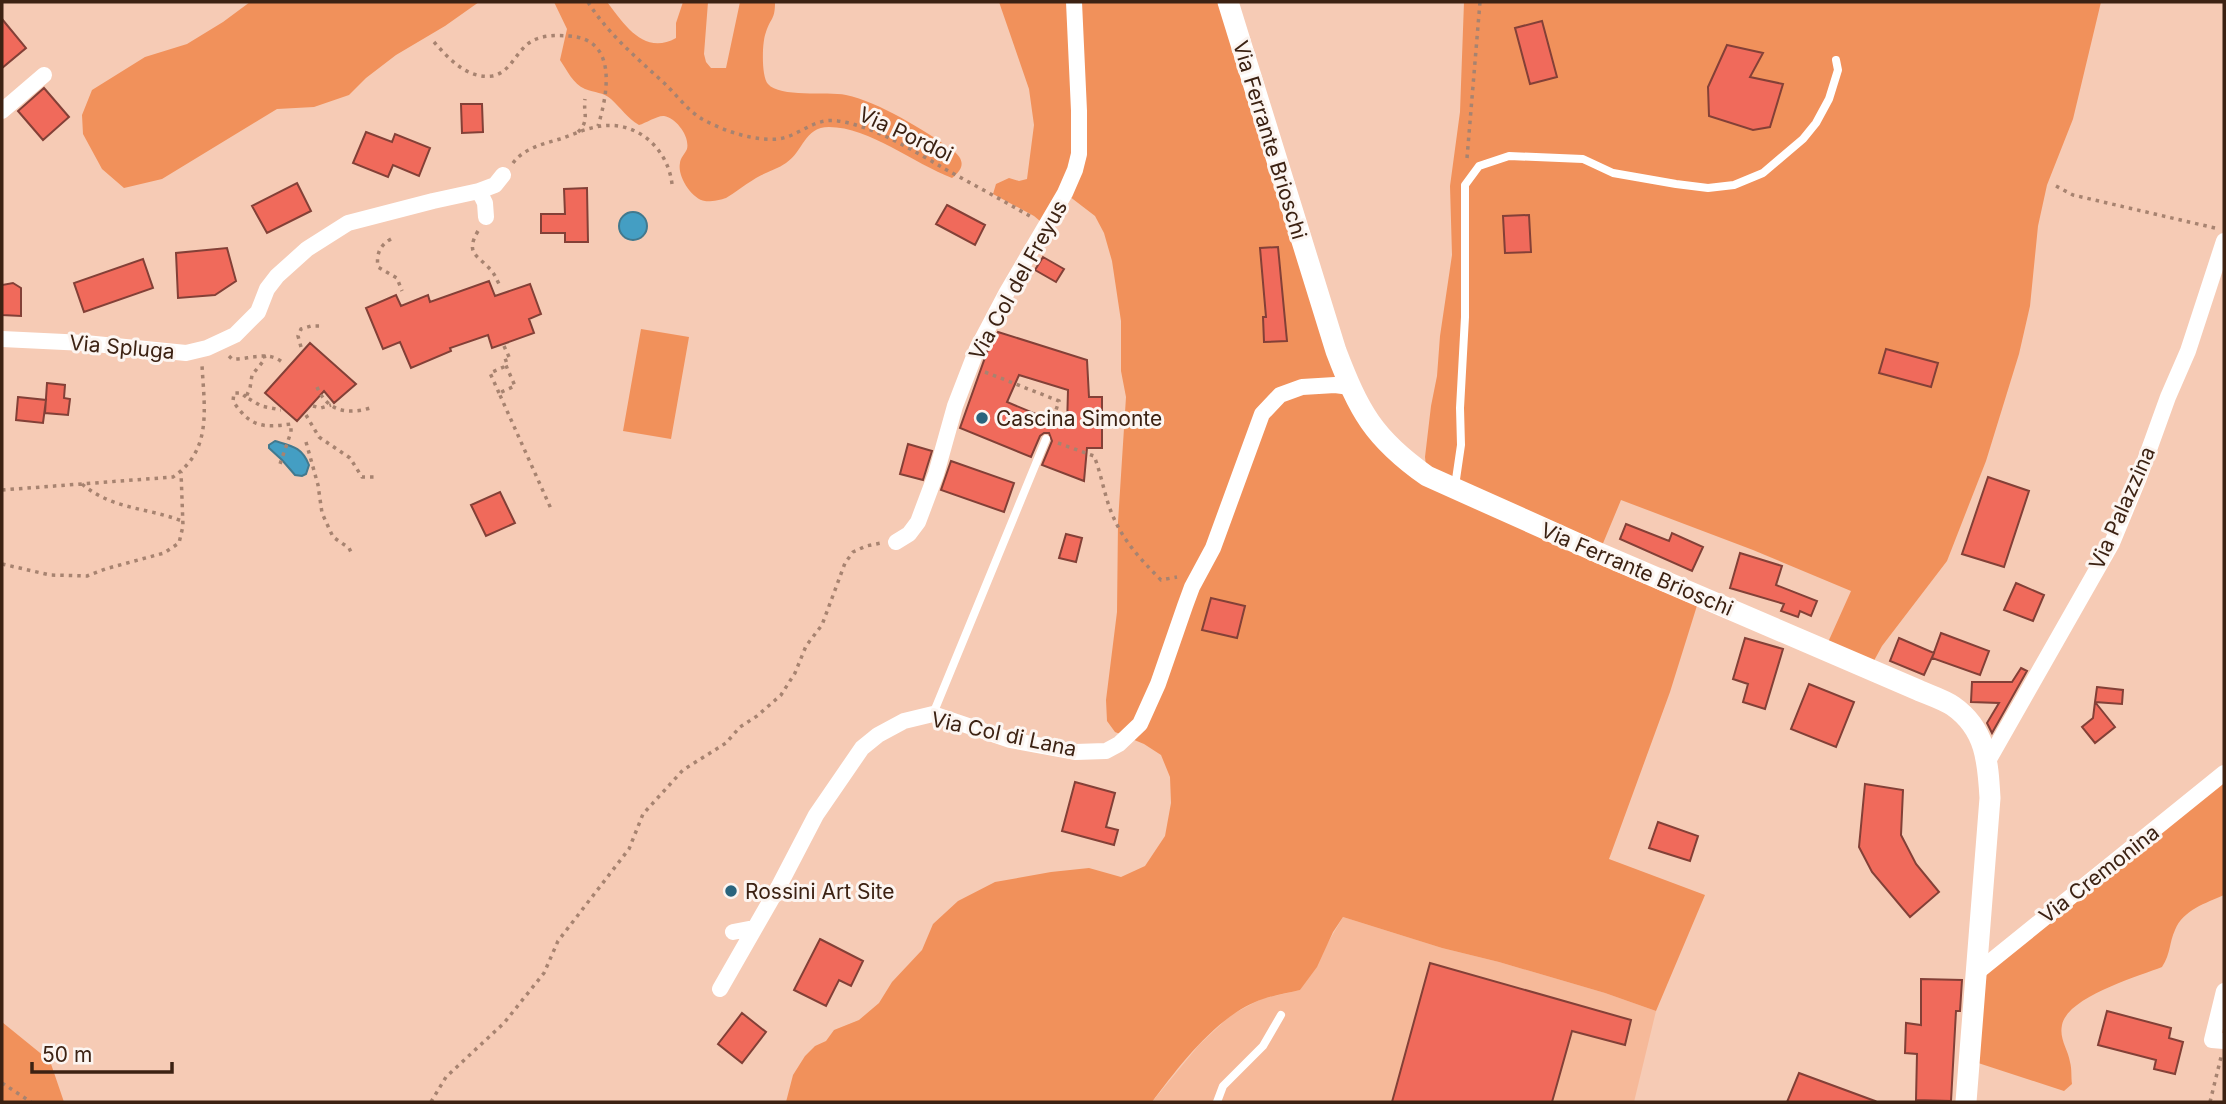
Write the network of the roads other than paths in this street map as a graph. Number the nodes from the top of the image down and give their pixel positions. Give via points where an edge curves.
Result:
1 (1228, 2) edge
2 (1072, 4) edge
3 (1836, 60) dead end
4 (44, 75) dead end
5 (2, 111) edge
6 (503, 175) road end
7 (479, 191) junction
8 (486, 217) road end
9 (2221, 236) edge
10 (2, 339) edge
11 (1350, 387) junction
12 (1046, 439) road end
13 (1455, 488) junction
14 (896, 542) road end
15 (933, 714) junction
16 (1988, 761) junction
17 (2224, 773) edge
18 (754, 928) junction
19 (733, 932) dead end
20 (1975, 974) junction
21 (720, 989) dead end
22 (2224, 991) edge
23 (1281, 1015) dead end
24 (2224, 1041) edge
25 (1217, 1102) edge
26 (1966, 1102) edge

1 - 11 street, Via Ferrante Brioschi
2 - 14 street, Via Col del Freyus via 1079,154 1065,193 970,366 918,522
3 - 13 lane via 1838,70 1829,99 1803,139 1763,173 1734,185 1676,184 1613,173 1583,159 1509,156 1479,166 1465,185 1461,445
4 - 5 street
6 - 7 street, Via Spluga via 495,185
7 - 8 street
7 - 10 street, Via Spluga via 348,223 307,249 277,276 258,312 235,335 202,349 187,353
9 - 16 street, Via Palazzina via 2188,351 2112,542
11 - 13 street, Via Ferrante Brioschi via 1381,438 1427,476
11 - 15 street, Via Col di Lana via 1301,387 1280,395 1262,414 1158,684 1140,724 1119,744 1107,751 1075,752 1010,740
12 - 15 lane
13 - 16 street, Via Ferrante Brioschi via 1953,706 1974,726
15 - 18 street, Via Col di Lana via 904,721 862,748 816,815
16 - 20 street, Via Ferrante Brioschi via 1990,798
17 - 20 street, Via Cremonina
18 - 19 street
18 - 21 street, Via Col di Lana
20 - 26 street, Via Ferrante Brioschi
22 - 24 street via 2212,1040
23 - 25 lane via 1263,1045 1223,1086

